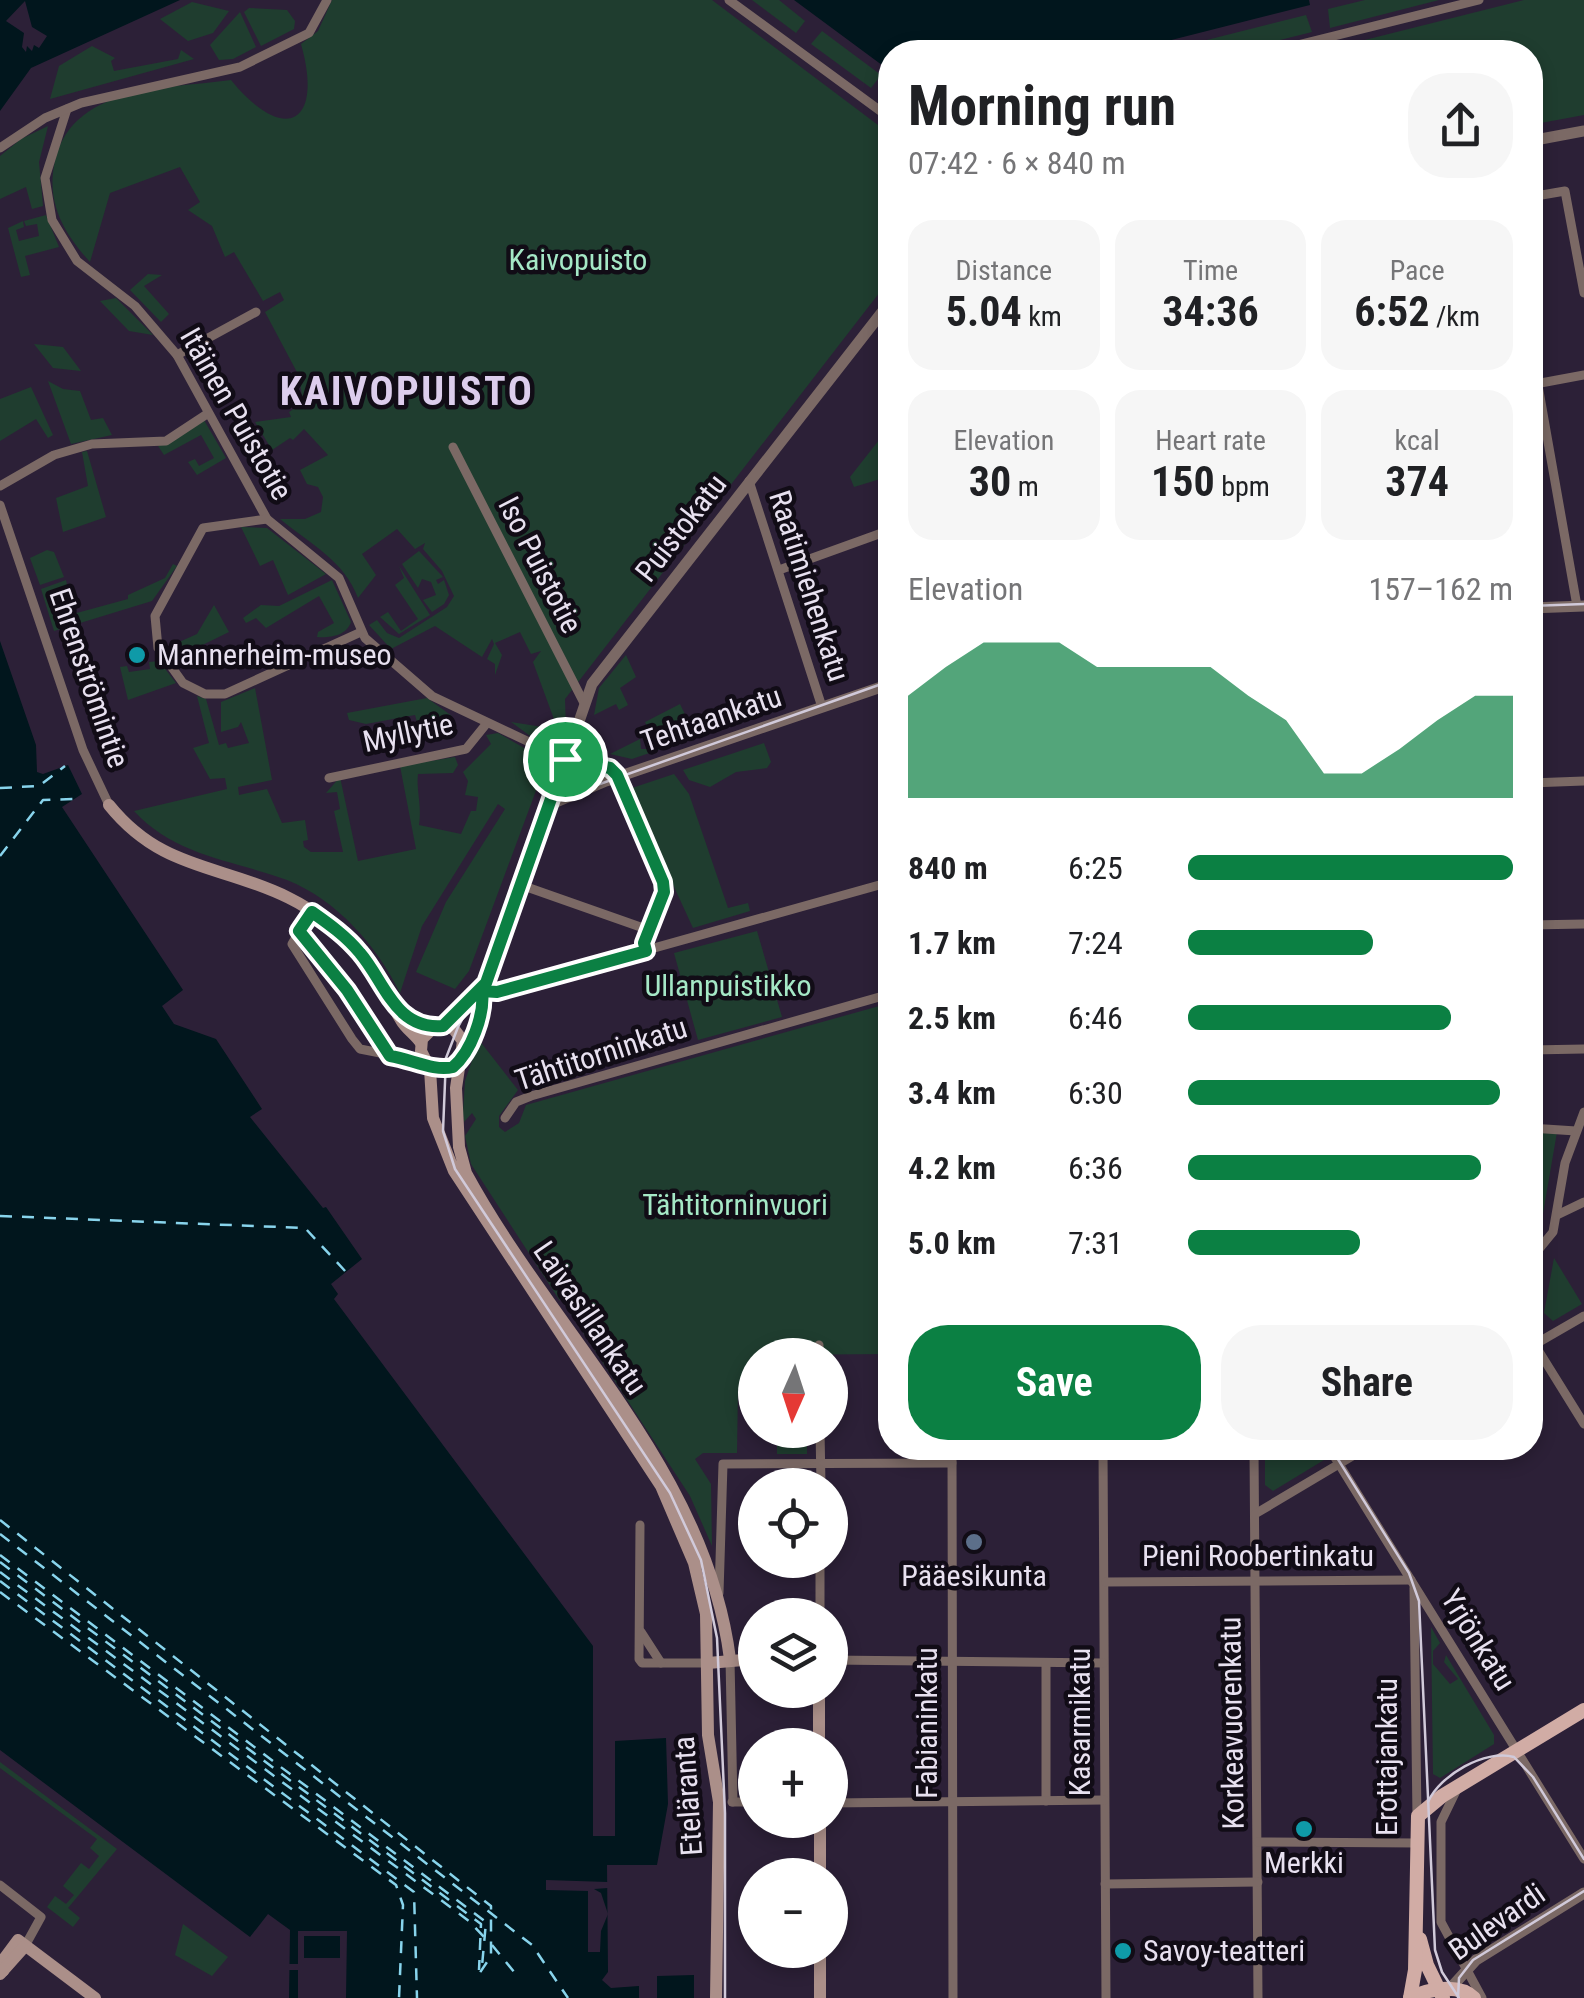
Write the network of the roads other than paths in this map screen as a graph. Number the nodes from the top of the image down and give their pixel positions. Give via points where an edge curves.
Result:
1 (327, 0) edge
2 (730, 0) edge
3 (1479, 0) edge
4 (1318, 40) edge
5 (67, 109) junction
6 (878, 109) edge
7 (1584, 131) edge
8 (1543, 139) edge
9 (0, 148) edge
10 (1543, 195) edge
11 (1584, 292) edge
12 (256, 312) dead end
13 (878, 317) edge
14 (176, 355) junction
15 (1584, 375) edge
16 (1543, 382) edge
17 (206, 414) junction
18 (1543, 427) edge
19 (453, 447) dead end
20 (749, 482) junction
21 (0, 486) edge
22 (0, 504) edge
23 (266, 519) junction
24 (878, 534) edge
25 (779, 570) junction
26 (1580, 606) edge
27 (1543, 607) edge
28 (361, 632) junction
29 (878, 688) edge
30 (584, 704) junction
31 (822, 707) junction
32 (487, 723) junction
33 (565, 759) junction
34 (618, 777) junction
35 (329, 778) dead end
36 (1584, 781) edge
37 (1543, 783) edge
38 (109, 805) joint
39 (550, 805) junction
40 (521, 884) junction
41 (878, 885) edge
42 (312, 912) junction
43 (1584, 924) edge
44 (1543, 925) edge
45 (649, 930) junction
46 (299, 931) junction
47 (646, 951) junction
48 (482, 991) junction
49 (878, 997) edge
50 (396, 1011) junction
51 (438, 1026) junction
52 (421, 1043) junction
53 (1584, 1049) edge
54 (1543, 1050) edge
55 (390, 1056) junction
56 (462, 1058) junction
57 (427, 1063) junction
58 (1584, 1112) edge
59 (505, 1118) dead end
60 (1543, 1129) edge
61 (1576, 1131) junction
62 (1584, 1202) edge
63 (1557, 1215) junction
64 (1543, 1247) edge
65 (1584, 1316) edge
66 (1543, 1337) edge
67 (1543, 1360) edge
68 (1584, 1424) edge
69 (821, 1448) edge
70 (1103, 1460) edge
71 (1254, 1460) edge
72 (1336, 1460) edge
73 (1345, 1460) edge
74 (952, 1463) joint
75 (821, 1464) junction
76 (1338, 1464) junction
77 (821, 1468) edge
78 (1255, 1514) junction
79 (640, 1525) dead end
80 (1256, 1581) junction
81 (1106, 1582) junction
82 (1412, 1583) junction
83 (702, 1591) joint
84 (719, 1593) junction
85 (642, 1632) junction
86 (730, 1658) junction
87 (738, 1658) edge
88 (848, 1660) edge
89 (952, 1660) junction
90 (660, 1663) junction
91 (708, 1663) junction
92 (1046, 1663) junction
93 (1103, 1663) junction
94 (1584, 1710) edge
95 (1517, 1751) junction
96 (1456, 1791) junction
97 (1104, 1800) junction
98 (1046, 1801) junction
99 (726, 1802) junction
100 (738, 1802) edge
101 (848, 1802) edge
102 (952, 1802) junction
103 (1417, 1821) junction
104 (1258, 1842) junction
105 (1416, 1842) junction
106 (1584, 1860) edge
107 (1258, 1882) junction
108 (1105, 1884) junction
109 (0, 1886) edge
110 (1584, 1893) edge
111 (1417, 1927) junction
112 (23, 1941) junction
113 (820, 1968) edge
114 (1464, 1969) junction
115 (1, 1973) edge
116 (1444, 1994) edge
117 (96, 1998) edge
118 (716, 1998) edge
119 (820, 1998) edge
120 (953, 1998) edge
121 (1106, 1998) edge
122 (1258, 1998) edge
123 (1410, 1998) edge
124 (1474, 1998) edge
125 (1482, 1998) edge

1 - 5 street via 309,33 240,68 184,76
2 - 6 street
3 - 4 street
5 - 9 street
5 - 14 street, Itäinen Puistotie via 46,178 52,220 77,261 134,306
7 - 8 street
10 - 11 street via 1565,191
12 - 14 street
13 - 20 street, Puistokatu
14 - 17 street, Itäinen Puistotie
15 - 16 street
17 - 21 street via 176,436 68,450
17 - 23 street, Itäinen Puistotie
18 - 26 street
19 - 30 street, Iso Puistotie
20 - 25 street, Raatimiehenkatu
20 - 30 street, Puistokatu via 592,684
22 - 38 street, Ehrenströmintie via 83,750
23 - 28 street, Itäinen Puistotie via 339,578
23 - 28 street via 203,528 158,608 158,648 174,674 205,694 236,692
24 - 25 street
25 - 31 street, Raatimiehenkatu
26 - 27 street
28 - 32 street via 432,696
29 - 31 street, Tehtaankatu
30 - 33 street, Puistokatu
31 - 34 street, Tehtaankatu
32 - 33 street
32 - 35 street, Myllytie via 466,750
33 - 34 street via 610,768
33 - 39 street, Puistokatu
34 - 39 street, Tehtaankatu
34 - 45 street via 664,888
36 - 37 street
38 - 42 main road, Ehrenströmintie via 135,834 169,856 274,891
39 - 40 street, Laivasillankatu
40 - 45 street
40 - 48 street, Laivasillankatu
41 - 47 street
42 - 46 street
42 - 50 main road, Ehrenströmintie via 360,953
43 - 44 street
45 - 47 street
46 - 55 street
46 - 55 street via 292,944 352,1038 360,1048
47 - 48 street
48 - 51 street, Laivasillankatu
48 - 56 street, Laivasillankatu via 484,1005
49 - 59 street, Tähtitorninkatu via 531,1096 516,1102
50 - 51 main road
50 - 52 main road, Ehrenströmintie
51 - 52 main road, Laivasillankatu
51 - 56 main road via 460,1034
52 - 57 main road, Laivasillankatu
53 - 54 street
55 - 57 street
56 - 57 main road via 444,1069
56 - 84 main road, Laivasillankatu via 458,1135 466,1173 680,1498
57 - 83 main road, Laivasillankatu via 433,1118 454,1171 661,1486
58 - 61 street
60 - 61 street
61 - 63 street
62 - 63 street
63 - 64 street
65 - 66 street
67 - 68 street
69 - 75 street
70 - 81 street, Kasarmikatu
71 - 78 street, Korkeavuorenkatu
72 - 76 street, Yrjönkatu
73 - 76 street
74 - 75 street
74 - 89 street, Fabianinkatu
75 - 77 street
75 - 84 street, Eteläranta via 723,1464
76 - 78 street
76 - 82 street, Yrjönkatu
78 - 80 street, Korkeavuorenkatu
79 - 85 street
80 - 81 street, Pieni Roobertinkatu
80 - 82 street, Pieni Roobertinkatu
80 - 104 street, Korkeavuorenkatu
81 - 93 street, Kasarmikatu
82 - 95 street, Yrjönkatu
82 - 103 street, Erottajankatu
83 - 91 main road, Eteläranta
84 - 86 main road, Eteläranta
85 - 90 street
85 - 90 street via 642,1663
86 - 87 main road
86 - 91 main road
86 - 99 street, Eteläranta
88 - 89 street
89 - 92 street
89 - 102 street, Fabianinkatu
90 - 91 street
91 - 99 main road, Eteläranta via 708,1735
92 - 93 street
92 - 98 street
93 - 97 street, Kasarmikatu
94 - 95 main road
95 - 96 main road
95 - 106 street, Yrjönkatu
96 - 103 main road
96 - 114 street, Erottajankatu via 1440,1822 1441,1922
97 - 98 street
97 - 108 street, Kasarmikatu
98 - 102 street
99 - 100 street
99 - 118 main road, Eteläranta
101 - 102 street
102 - 120 street, Fabianinkatu
103 - 105 main road, Erottajankatu
104 - 105 street
104 - 107 street, Korkeavuorenkatu
105 - 111 main road, Erottajankatu
107 - 108 street
107 - 122 street, Korkeavuorenkatu
108 - 121 street, Kasarmikatu
109 - 112 street via 41,1916
110 - 114 street, Bulevardi
111 - 116 main road, Erottajankatu via 1426,1965
111 - 123 main road, Erottajankatu
112 - 115 main road
112 - 117 main road
113 - 119 main road
114 - 116 street, Bulevardi
114 - 125 street, Erottajankatu
116 - 123 main road
116 - 124 main road via 1464,1991

